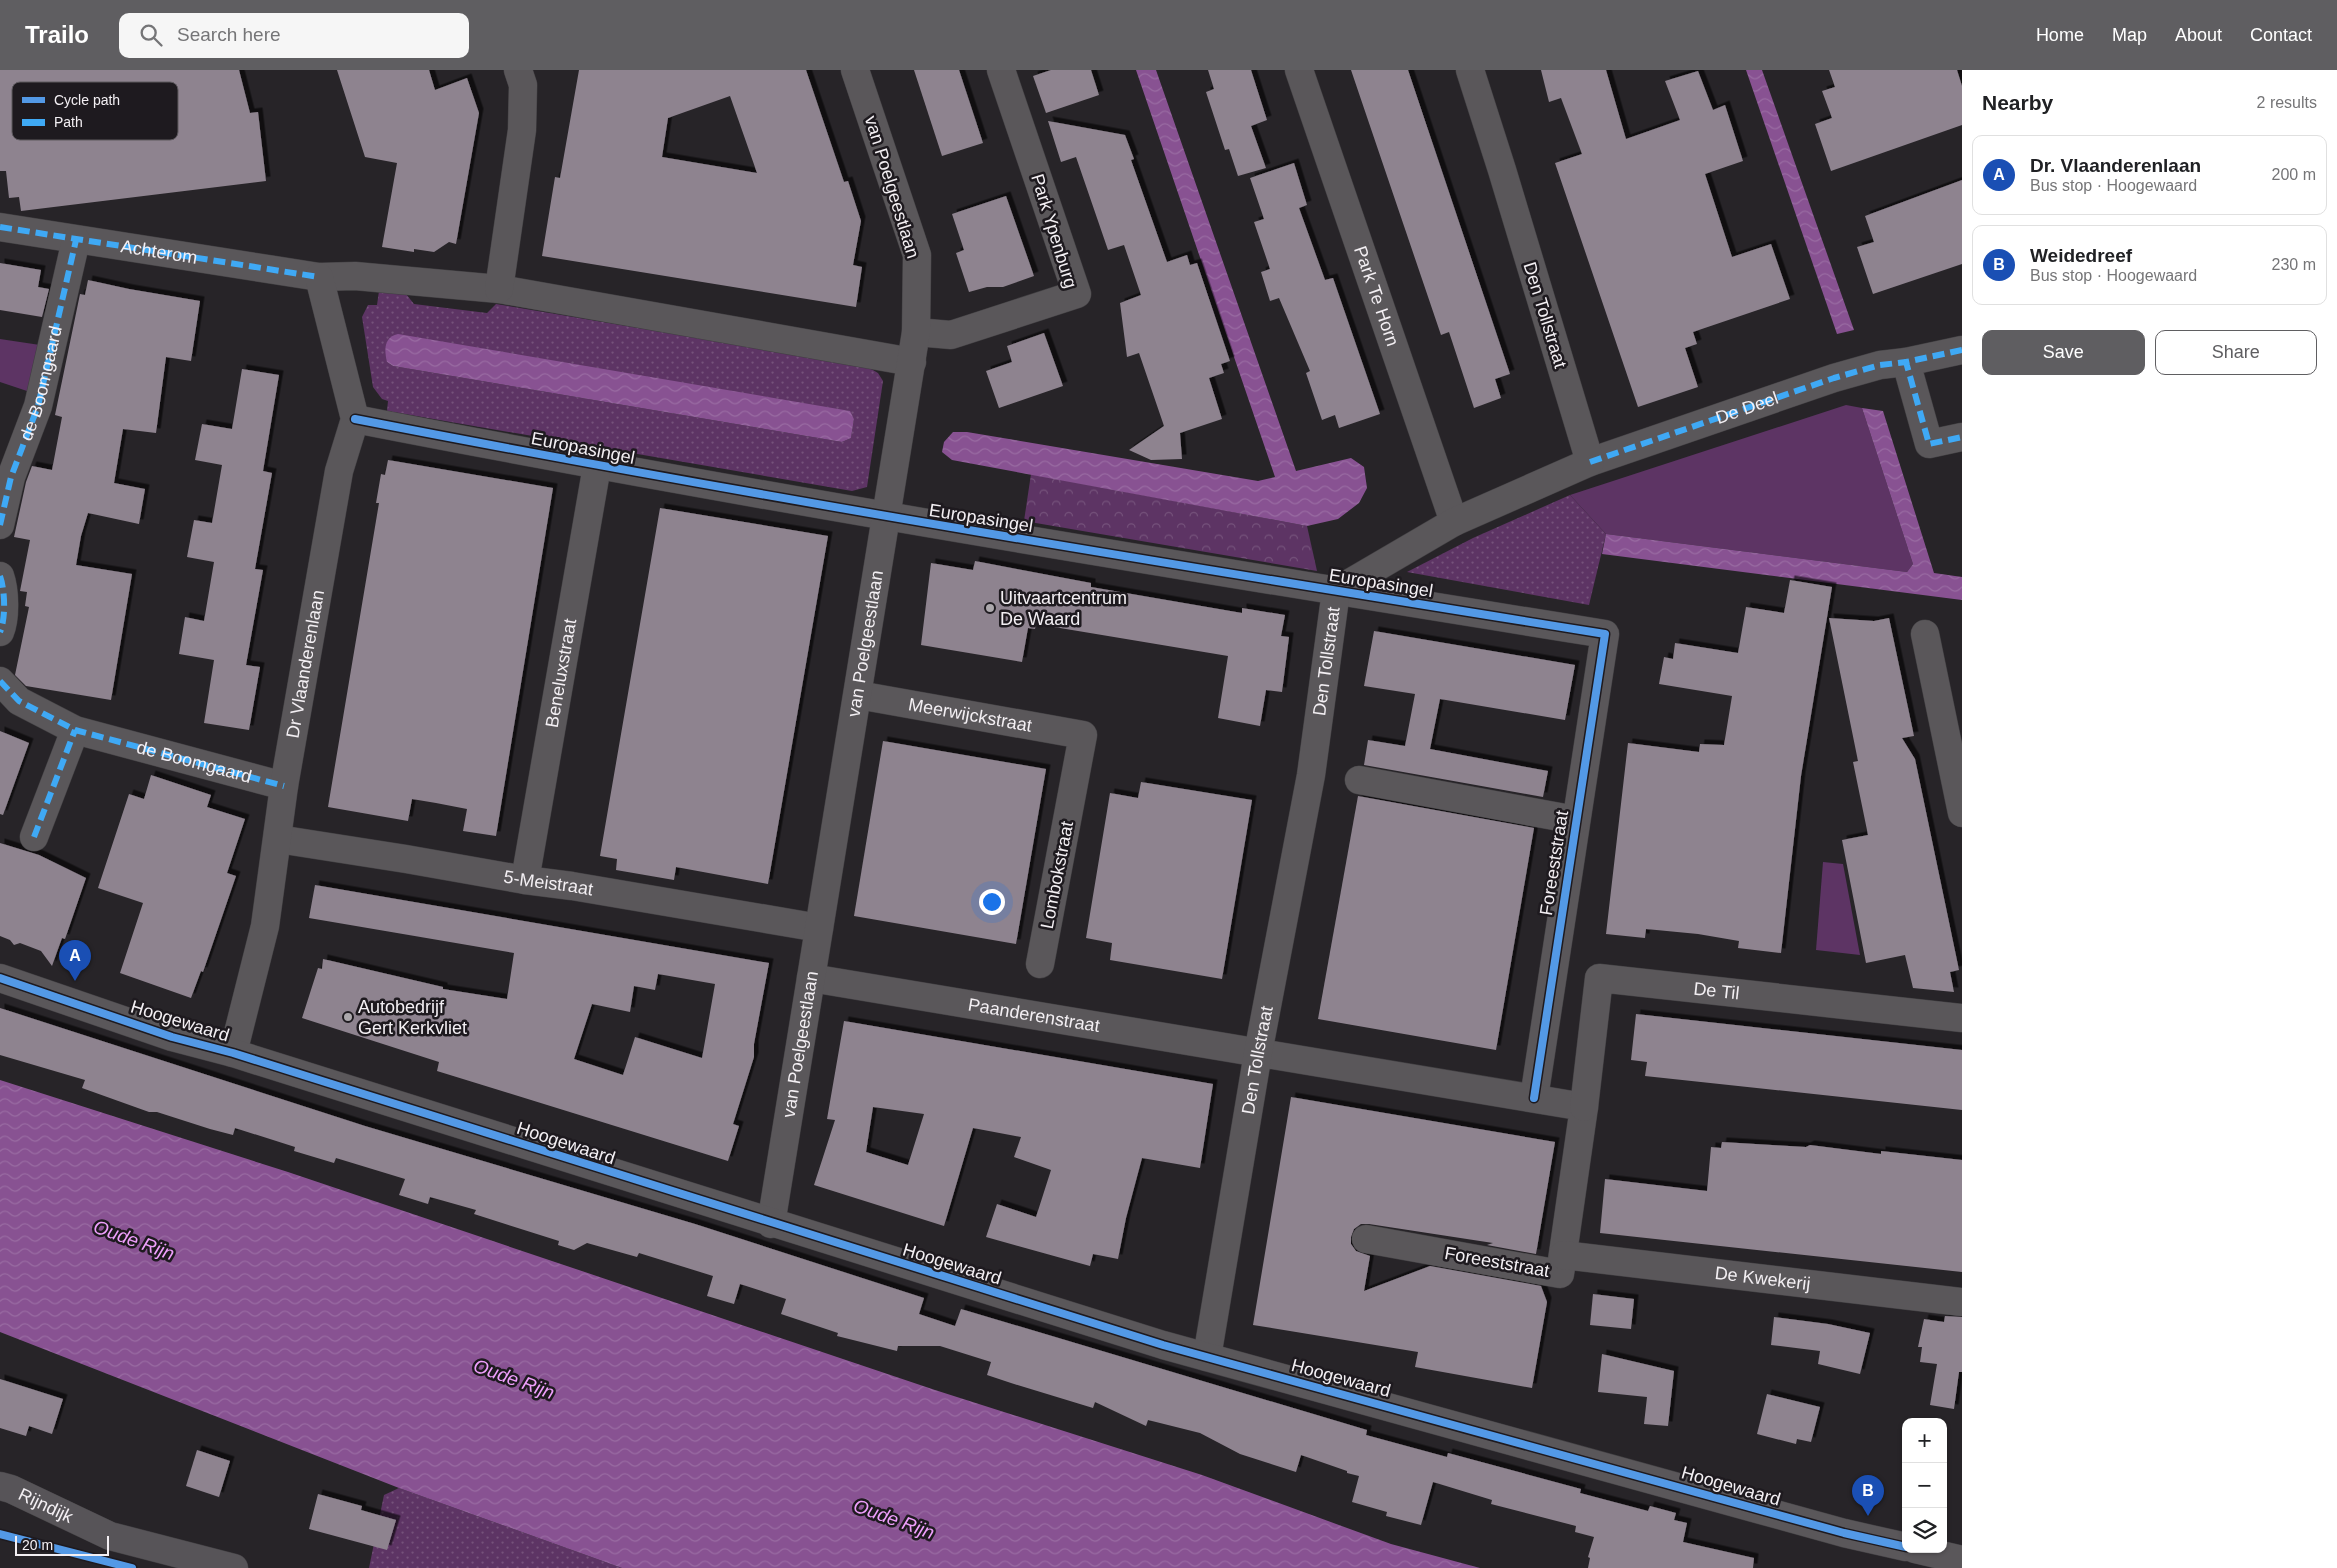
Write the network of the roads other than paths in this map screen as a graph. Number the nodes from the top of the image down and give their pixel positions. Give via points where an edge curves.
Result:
1 (518, 70) edge
2 (855, 70) edge
3 (1001, 70) edge
4 (1299, 70) edge
5 (1470, 70) edge
6 (0, 227) edge
7 (76, 240) junction
8 (320, 277) junction
9 (498, 289) junction
10 (916, 332) junction
11 (1962, 350) edge
12 (912, 362) junction
13 (1906, 362) junction
14 (355, 419) junction
15 (1962, 437) edge
16 (1590, 462) junction
17 (597, 466) junction
18 (886, 517) junction
19 (1454, 522) junction
20 (0, 525) edge
21 (0, 576) edge
22 (1336, 591) junction
23 (0, 632) edge
24 (1605, 634) joint
25 (1925, 634) dead end
26 (0, 681) edge
27 (858, 695) junction
28 (75, 730) junction
29 (1083, 735) joint
30 (1359, 780) dead end
31 (284, 786) junction
32 (1962, 813) edge
33 (1576, 820) junction
34 (34, 837) dead end
35 (278, 839) junction
36 (525, 880) junction
37 (819, 928) junction
38 (1040, 964) dead end
39 (0, 978) edge
40 (811, 978) junction
41 (1962, 1018) edge
42 (233, 1053) junction
43 (1258, 1053) junction
44 (1534, 1098) junction
45 (1584, 1108) junction
46 (771, 1224) junction
47 (1366, 1239) dead end
48 (1562, 1255) junction
49 (1962, 1302) edge
50 (1207, 1357) junction
51 (0, 1486) edge
52 (1902, 1546) edge
53 (1931, 1553) edge
54 (1962, 1560) edge
55 (234, 1568) edge

1 - 9 street via 523,84 522,130
2 - 10 street, van Poelgeestlaan via 917,255
3 - 10 street, Park Ypenburg via 1077,294 951,335
4 - 19 street, Park Te Horn
5 - 16 street, Den Tollstraat
6 - 7 street, Achterom
7 - 8 street, Achterom
7 - 20 street, de Boomgaard via 38,406 11,477
8 - 9 street via 355,276
8 - 14 street
9 - 12 street
10 - 12 street, van Poelgeestlaan
11 - 13 street, De Deel
12 - 18 street, van Poelgeestlaan
13 - 15 street via 1929,444
13 - 16 street, De Deel via 1880,365 1834,378
14 - 17 street, Europasingel
14 - 31 street, Dr Vlaanderenlaan via 339,470
16 - 19 street, Den Tollstraat
17 - 18 street, Europasingel
17 - 36 street, Beneluxstraat
18 - 22 street, Europasingel
18 - 27 street, van Poelgeestlaan
19 - 22 street, Den Tollstraat
21 - 23 street via 3,583 3,625
22 - 24 street, Europasingel
22 - 43 street, Den Tollstraat via 1311,776
24 - 33 street, Foreeststraat
25 - 32 street
26 - 28 street, de Boomgaard via 19,701
27 - 29 street, Meerwijckstraat
27 - 37 street, van Poelgeestlaan
28 - 31 street, de Boomgaard
28 - 34 street
29 - 38 street, Lombokstraat
30 - 33 street, Foreeststraat
31 - 35 street, Dr Vlaanderenlaan
33 - 44 street, Foreeststraat
35 - 36 street, 5-Meistraat
35 - 42 street, Dr Vlaanderenlaan via 265,926
36 - 37 street, 5-Meistraat
37 - 40 street, van Poelgeestlaan
39 - 42 street, Hoogewaard via 172,1037
40 - 43 street, Paanderenstraat
40 - 46 street, van Poelgeestlaan
41 - 45 street, De Til via 1599,978
42 - 46 street, Hoogewaard
43 - 44 street
43 - 50 street, Den Tollstraat
44 - 45 street
45 - 48 street, Foreeststraat
46 - 50 street, Hoogewaard
47 - 48 street, Foreeststraat via 1560,1274
48 - 49 street, De Kwekerij
50 - 52 street, Hoogewaard via 1844,1534
51 - 55 main road, Rijndijk via 110,1536
53 - 54 street

